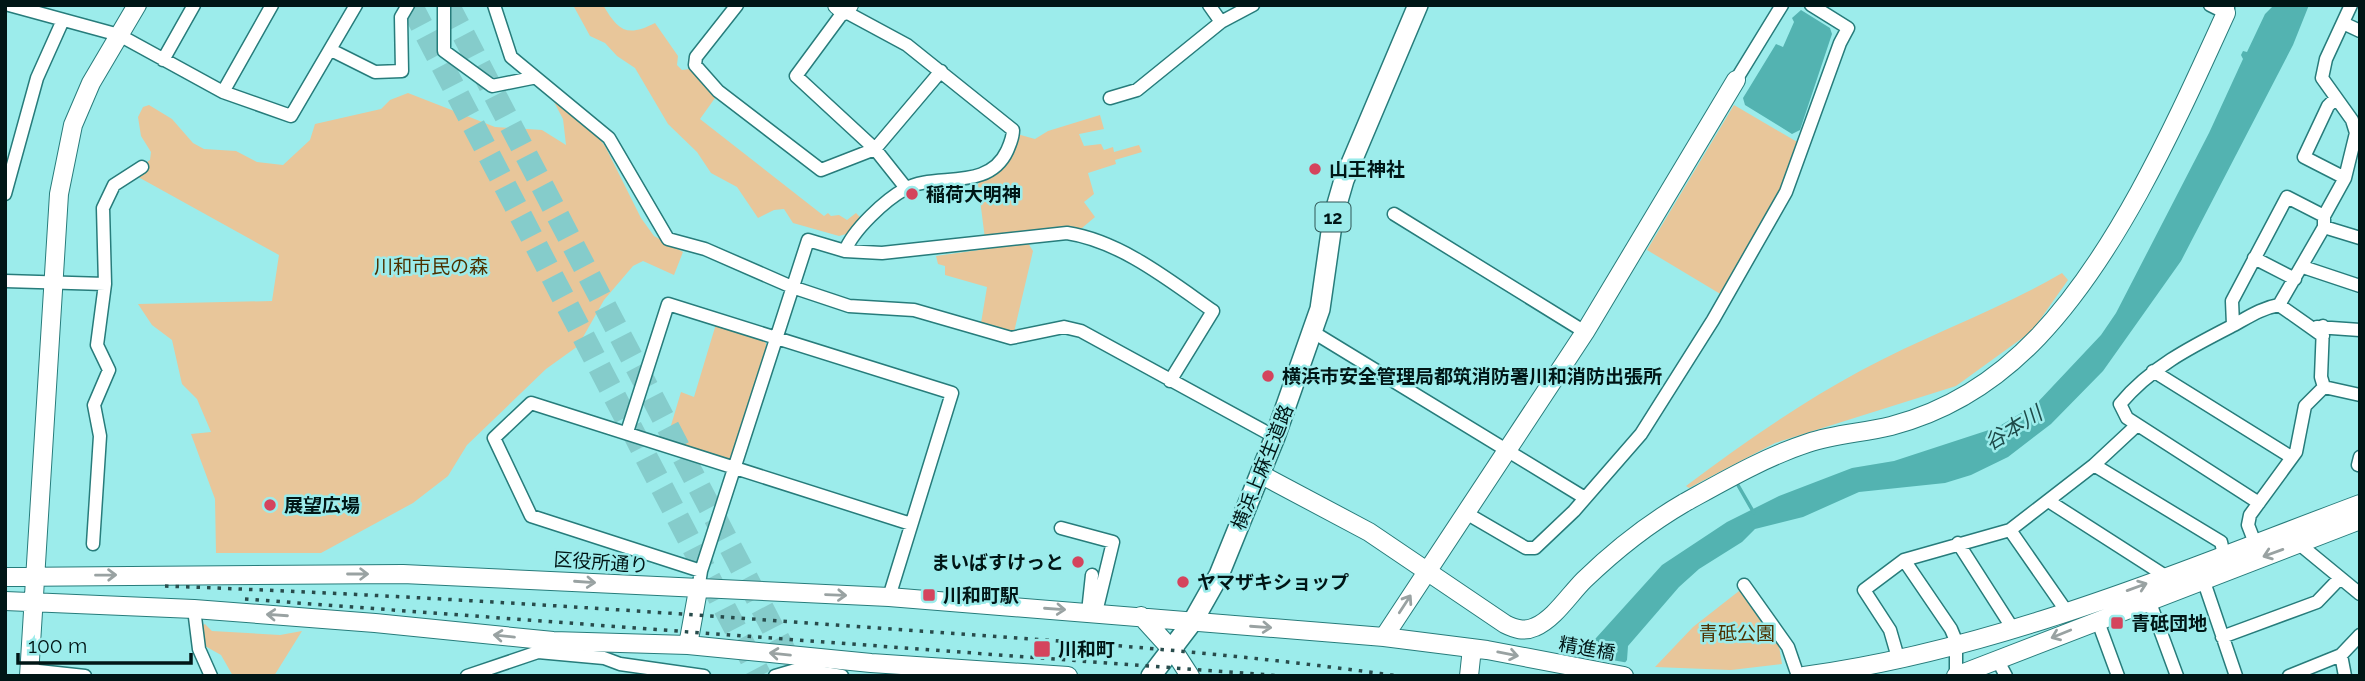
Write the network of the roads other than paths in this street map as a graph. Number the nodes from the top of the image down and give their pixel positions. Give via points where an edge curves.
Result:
1 (9, 5) edge
2 (137, 5) edge
3 (194, 5) edge
4 (272, 5) edge
5 (356, 5) edge
6 (408, 5) edge
7 (444, 5) edge
8 (494, 5) edge
9 (737, 5) edge
10 (1209, 5) edge
11 (1253, 5) edge
12 (1418, 5) edge
13 (1782, 5) edge
14 (1811, 5) edge
15 (2351, 5) edge
16 (844, 7) edge
17 (2222, 8) edge
18 (63, 20) junction
19 (1221, 22) junction
20 (2343, 23) junction
21 (2360, 31) edge
22 (119, 35) junction
23 (331, 50) junction
24 (163, 60) junction
25 (941, 71) junction
26 (532, 78) junction
27 (1736, 80) joint
28 (223, 92) junction
29 (1110, 98) dead end
30 (2335, 99) junction
31 (874, 149) junction
32 (2355, 163) edge
33 (142, 167) dead end
34 (2345, 178) junction
35 (906, 188) junction
36 (5, 194) edge
37 (1394, 214) dead end
38 (2324, 222) junction
39 (2360, 238) edge
40 (845, 251) junction
41 (2254, 258) junction
42 (2303, 267) junction
43 (2295, 279) junction
44 (5, 281) edge
45 (53, 281) junction
46 (105, 284) junction
47 (2360, 286) edge
48 (792, 287) junction
49 (2279, 304) junction
50 (2233, 325) junction
51 (2319, 330) junction
52 (2360, 330) edge
53 (1313, 332) junction
54 (1585, 332) junction
55 (776, 338) junction
56 (2153, 371) junction
57 (1170, 381) junction
58 (2324, 387) junction
59 (2360, 396) edge
60 (2137, 425) junction
61 (627, 432) junction
62 (1275, 437) junction
63 (1510, 450) junction
64 (2291, 457) junction
65 (2095, 465) junction
66 (736, 470) junction
67 (1260, 474) junction
68 (1586, 498) junction
69 (2050, 502) junction
70 (2259, 503) junction
71 (2360, 504) edge
72 (1466, 513) junction
73 (2360, 520) edge
74 (911, 524) junction
75 (1061, 528) dead end
76 (2010, 530) junction
77 (1958, 543) junction
78 (2255, 543) junction
79 (2298, 543) junction
80 (93, 544) dead end
81 (2224, 555) junction
82 (1904, 560) junction
83 (701, 571) junction
84 (1427, 571) junction
85 (1092, 575) dead end
86 (37, 576) junction
87 (5, 577) edge
88 (2167, 577) junction
89 (2340, 578) junction
90 (2203, 579) junction
91 (1744, 585) dead end
92 (698, 590) junction
93 (2360, 594) edge
94 (889, 597) junction
95 (2150, 600) junction
96 (5, 601) edge
97 (35, 601) junction
98 (194, 609) junction
99 (1092, 612) junction
100 (2067, 612) junction
101 (1141, 617) junction
102 (2097, 619) junction
103 (1193, 621) junction
104 (2014, 629) junction
105 (2360, 635) edge
106 (1384, 637) junction
107 (2222, 637) junction
108 (688, 645) junction
109 (1956, 647) junction
110 (1172, 648) junction
111 (1472, 648) junction
112 (604, 651) junction
113 (2342, 655) junction
114 (1997, 659) junction
115 (1899, 661) junction
116 (869, 669) edge
117 (29, 673) edge
118 (673, 673) edge
119 (85, 676) edge
120 (211, 676) edge
121 (467, 676) edge
122 (704, 676) edge
123 (775, 676) edge
124 (842, 676) edge
125 (1068, 676) edge
126 (1151, 676) edge
127 (1190, 676) edge
128 (1469, 676) edge
129 (1624, 676) edge
130 (1798, 676) edge
131 (1804, 676) edge
132 (1956, 676) edge
133 (2006, 676) edge
134 (2118, 676) edge
135 (2177, 676) edge
136 (2236, 676) edge
137 (2289, 676) edge
138 (2345, 676) edge

1 - 18 street
2 - 22 street
3 - 24 street
4 - 28 street
5 - 23 street
6 - 23 street via 401,17 402,71 375,72
7 - 26 street via 444,51 492,86
8 - 26 street via 511,57
9 - 31 street via 696,57 695,65 718,91 821,170
10 - 19 street
11 - 19 street
12 - 53 main road, 横浜上麻生道路 / 12 via 1344,180
13 - 27 street
14 - 68 street via 1848,28 1786,192 1669,392 1641,434
15 - 20 street
16 - 25 street
16 - 31 street via 796,76
17 - 84 street via 2187,99 2118,225 2064,307 2036,339 1985,383 1924,416 1823,438 1708,490 1653,522 1586,578 1544,623 1533,628 1520,630 1504,624
18 - 22 street
18 - 36 street via 37,78
19 - 29 street via 1137,90
20 - 21 street
20 - 30 street via 2322,78
22 - 24 street
22 - 45 street via 73,124 59,194
23 - 28 street via 291,116
24 - 28 street
25 - 31 street
25 - 35 street via 1013,130 1013,137 1002,161 979,175
26 - 48 street via 609,138 668,239 705,249
27 - 54 street
30 - 32 street via 2352,120
30 - 34 street via 2304,157
31 - 35 street
32 - 34 street
33 - 46 street via 114,185 103,208
34 - 38 street
35 - 40 street via 863,224
37 - 54 street
38 - 39 street
38 - 41 street via 2287,197
38 - 42 street
40 - 48 street via 808,240
40 - 57 street via 882,253 1067,233 1097,239 1213,311
41 - 43 street
41 - 50 street via 2232,302
42 - 43 street
42 - 47 street
43 - 49 street
44 - 45 street
45 - 46 street
45 - 86 street
46 - 80 street via 97,345 109,370 94,405 100,436
48 - 55 street
48 - 57 street via 849,306 914,310 1010,338 1064,327 1081,331
49 - 50 street
49 - 51 street
50 - 56 street
51 - 52 street
51 - 58 street
53 - 62 main road, 横浜上麻生道路 / 12
53 - 63 street
54 - 63 street
55 - 61 street via 667,304
55 - 66 street
55 - 74 street via 951,393
56 - 60 street via 2120,404
56 - 64 street
57 - 62 street
58 - 59 street
58 - 64 street via 2305,405 2296,452
60 - 65 street
60 - 70 street
61 - 66 street
61 - 83 street via 530,403 494,438 531,516
62 - 67 main road, 横浜上麻生道路 / 12
63 - 68 street
63 - 72 street
64 - 70 street
65 - 69 street
65 - 81 street via 2221,542
66 - 74 street
66 - 83 street
67 - 84 street via 1360,526
67 - 103 main road, 横浜上麻生道路 / 12 via 1219,575
68 - 72 street via 1535,548 1526,548
69 - 76 street
69 - 88 street
70 - 78 street via 2248,525
71 - 78 street
72 - 84 street
73 - 79 street
74 - 94 street
75 - 99 street via 1113,542
76 - 77 street
76 - 100 street
77 - 82 street
77 - 104 street
78 - 81 street
79 - 89 street
79 -> 90 street
81 - 88 street
82 - 109 street via 1951,629
82 - 115 street via 1864,590 1890,630
83 - 92 street
106 -> 84 street
85 - 99 street
86 - 87 street, 区役所通り
86 -> 92 street, 区役所通り via 403,574
86 - 97 street
100 -> 88 street
89 - 93 street
89 - 107 street via 2316,602
90 - 95 street
90 - 107 street
91 - 130 street via 1788,647
92 -> 94 street, 区役所通り
92 - 108 street
94 -> 99 street, 区役所通り
95 - 102 street
95 - 135 street
96 - 97 street
97 - 98 street
97 - 117 street
112 -> 98 street
98 - 120 street via 199,649
99 - 101 street, 区役所通り
100 - 104 street
101 - 103 street, 区役所通り
101 - 110 street
102 -> 114 street
102 - 134 street
103 -> 106 street, 区役所通り
103 - 110 main road, 横浜上麻生道路 / 12
104 - 109 street
105 - 113 street
106 - 111 street, 精進橋
107 - 136 street
108 - 112 street
116 -> 108 street
109 - 115 street
109 - 132 street
110 - 126 main road, 横浜上麻生道路 / 12
110 - 127 street
111 - 128 street
111 -> 129 street, 精進橋
112 - 118 street via 620,664
112 - 121 street via 538,652
113 - 137 street
113 - 138 street
114 - 132 street
114 - 133 street
115 - 131 street
116 - 125 street
117 - 119 street
118 - 122 street
123 - 124 street via 799,669

